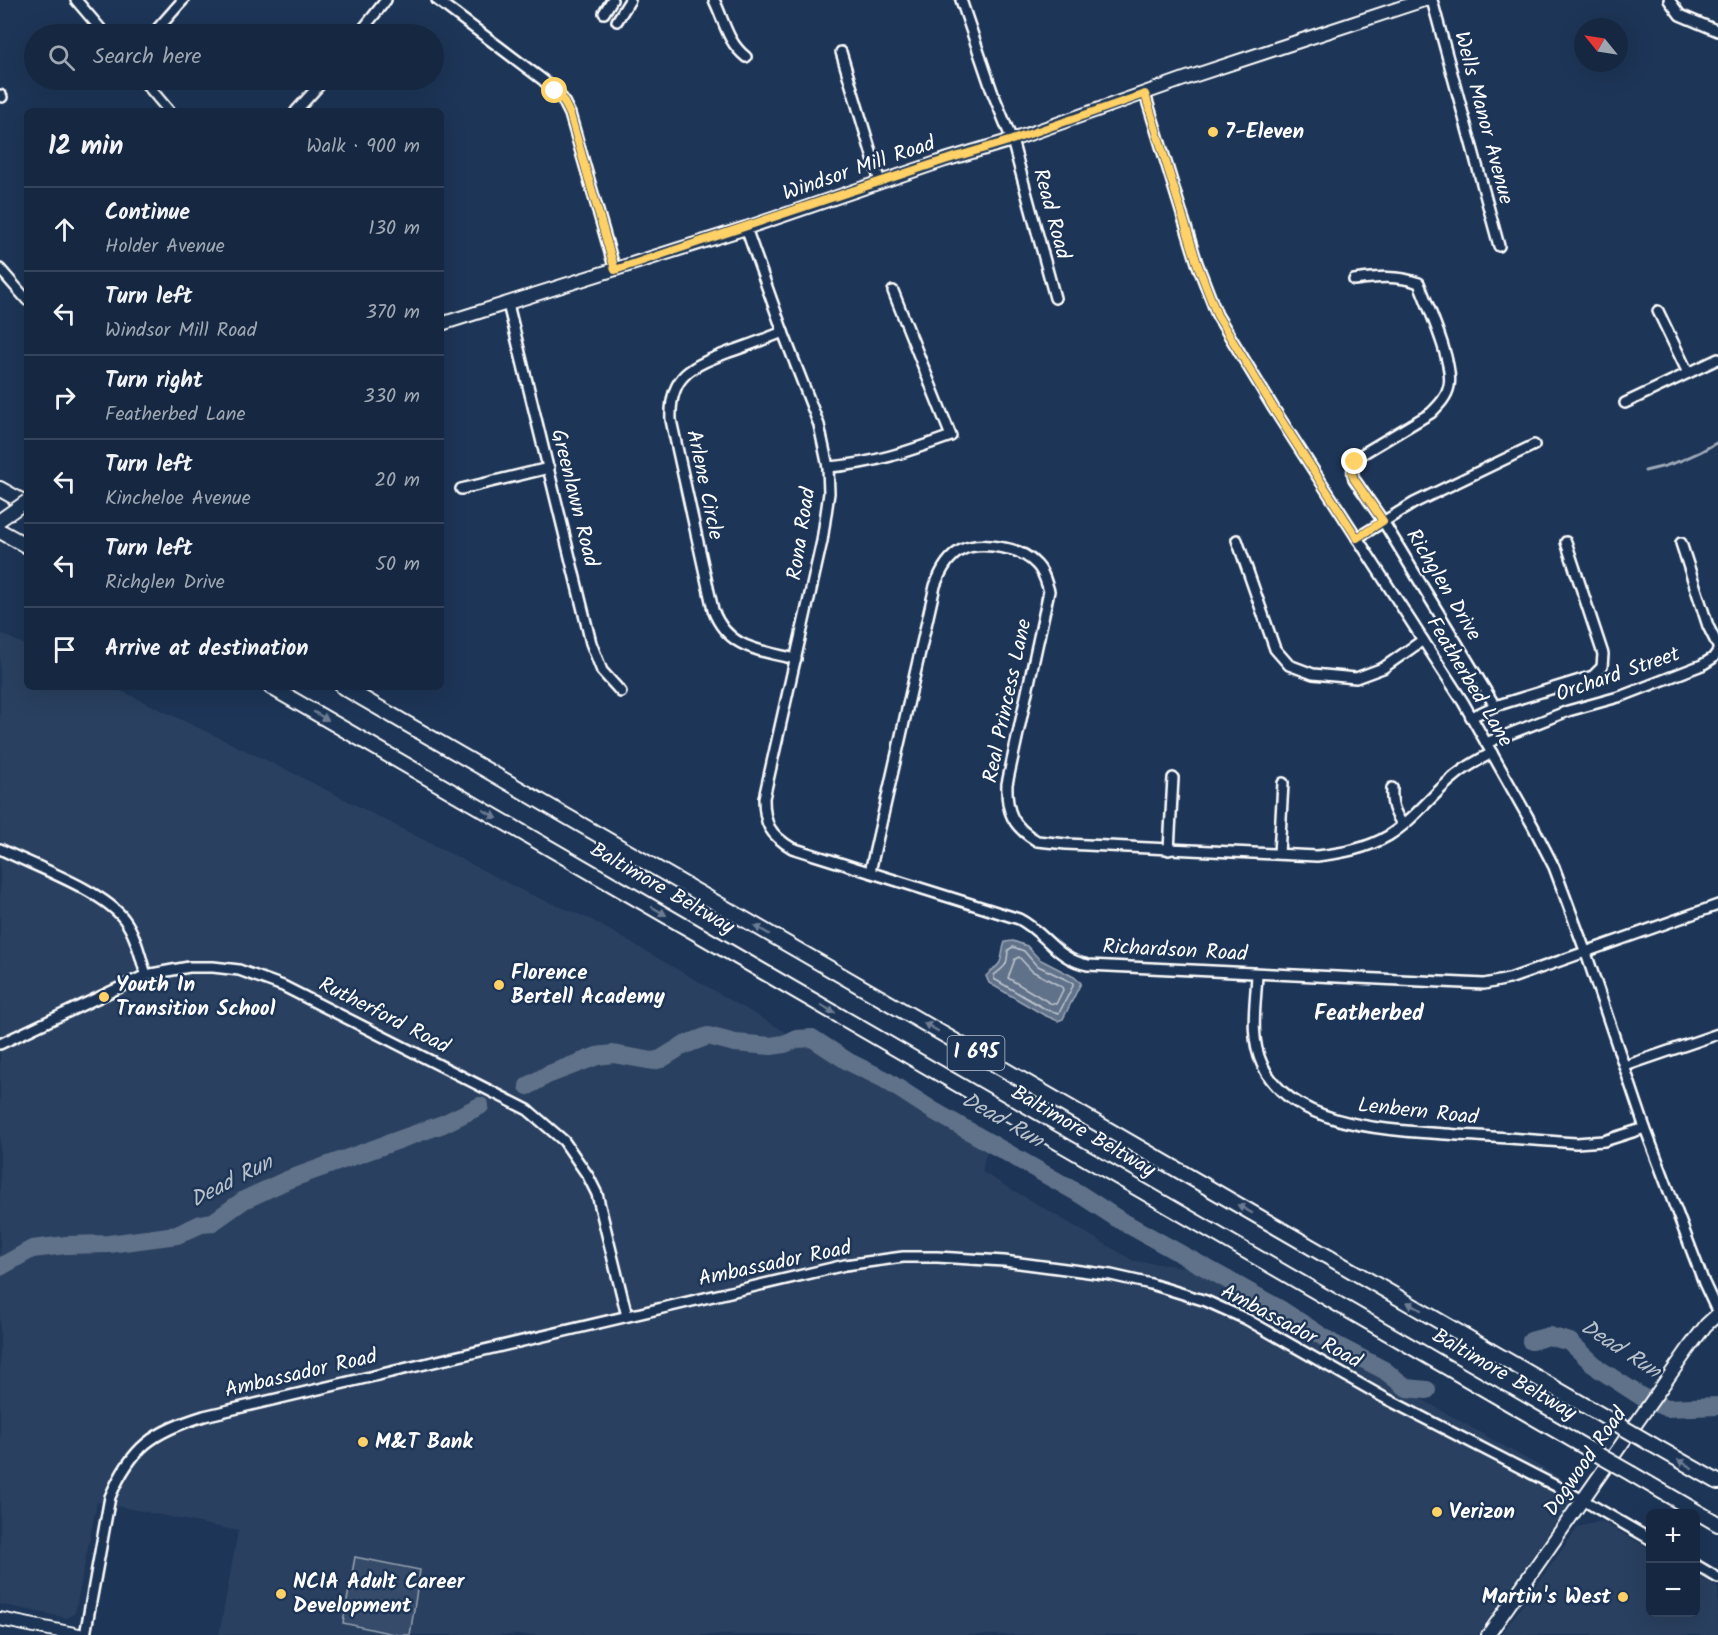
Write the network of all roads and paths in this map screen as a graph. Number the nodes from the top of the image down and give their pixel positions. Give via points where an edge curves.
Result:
1 (76, 0) edge
2 (183, 0) edge
3 (386, 0) edge
4 (437, 0) edge
5 (612, 0) edge
6 (630, 0) edge
7 (714, 0) edge
8 (961, 0) edge
9 (1424, 0) edge
10 (1432, 0) edge
11 (1669, 0) edge
12 (604, 13) dead end
13 (618, 21) dead end
14 (96, 24) edge
15 (162, 24) edge
16 (367, 24) edge
17 (1718, 31) edge
18 (841, 52) dead end
19 (746, 57) dead end
20 (151, 90) edge
21 (315, 90) edge
22 (1145, 94) junction
23 (166, 108) edge
24 (300, 108) edge
25 (1012, 140) junction
26 (880, 182) junction
27 (746, 228) junction
28 (1499, 246) dead end
29 (0, 269) edge
30 (615, 270) junction
31 (1354, 280) dead end
32 (892, 291) dead end
33 (24, 297) edge
34 (1055, 298) dead end
35 (508, 304) junction
36 (1658, 311) dead end
37 (444, 323) edge
38 (783, 332) junction
39 (1718, 359) edge
40 (1688, 373) junction
41 (1625, 403) dead end
42 (1534, 445) dead end
43 (828, 467) junction
44 (549, 468) junction
45 (0, 489) edge
46 (461, 489) dead end
47 (24, 501) edge
48 (24, 505) edge
49 (0, 520) edge
50 (1383, 521) junction
51 (0, 531) edge
52 (1357, 538) junction
53 (1237, 540) dead end
54 (1566, 542) dead end
55 (1681, 543) dead end
56 (24, 544) edge
57 (1423, 640) junction
58 (796, 659) junction
59 (276, 690) edge
60 (348, 690) edge
61 (621, 692) dead end
62 (1495, 706) junction
63 (783, 712) joint
64 (1471, 717) junction
65 (1486, 743) junction
66 (1492, 753) junction
67 (1173, 778) dead end
68 (1283, 783) dead end
69 (1392, 788) dead end
70 (1403, 825) junction
71 (0, 849) edge
72 (1169, 850) junction
73 (1279, 854) junction
74 (870, 872) junction
75 (1718, 905) edge
76 (1586, 953) junction
77 (1257, 974) junction
78 (146, 975) junction
79 (1718, 1034) edge
80 (0, 1044) edge
81 (1624, 1066) junction
82 (1645, 1128) junction
83 (1718, 1314) edge
84 (627, 1316) junction
85 (1718, 1482) edge
86 (1583, 1500) junction
87 (1718, 1524) edge
88 (1646, 1537) edge
89 (1700, 1568) edge
90 (1718, 1578) edge
91 (0, 1619) edge
92 (79, 1635) edge
93 (84, 1635) edge
94 (1488, 1635) edge

1 - 14 street
2 - 15 street
3 - 16 street
4 - 30 street via 562,98
5 - 12 street
6 - 13 street
7 - 19 street via 730,40
8 - 25 street, Read Road
9 - 22 main road, Windsor Mill Road
10 - 28 street, Wells Manor Avenue
11 - 17 street via 1680,15
18 - 26 street
20 - 23 street
21 - 24 street
22 - 25 main road, Windsor Mill Road
22 - 52 street, Featherbed Lane via 1217,315
25 - 26 main road, Windsor Mill Road
25 - 34 street, Read Road
26 - 27 main road, Windsor Mill Road
27 - 30 main road, Windsor Mill Road
27 - 38 street, Rona Road
29 - 33 street
30 - 35 main road, Windsor Mill Road
31 - 50 street, Richglen Drive via 1386,276 1419,283 1449,375 1446,395 1431,413 1355,462 1354,479
32 - 43 street via 951,436 891,458
35 - 37 main road, Windsor Mill Road
35 - 44 street, Greenlawn Road
36 - 40 street
38 - 43 street, Rona Road via 819,425
38 - 58 street, Arlene Circle via 691,369 676,385 670,405 717,622 739,643
39 - 40 street
40 - 41 street
42 - 50 street
43 - 58 street, Rona Road via 827,514
44 - 46 street
44 - 61 street, Greenlawn Road via 591,643 602,671
45 - 47 highway
48 - 49 main road, bridge
50 - 52 street
50 - 62 street, Richglen Drive
51 - 56 highway
52 - 57 street, Featherbed Lane
53 - 57 street via 1275,650 1289,665 1313,674 1356,678 1383,668
54 - 62 street via 1603,654 1602,667 1593,676
55 - 65 street, Orchard Street via 1718,646 1713,658 1622,696 1568,711
57 - 64 street, Featherbed Lane
58 - 63 street, Rona Road
59 -> 87 highway, Baltimore Beltway / I 695, bridge
85 -> 60 highway, Baltimore Beltway / I 695, bridge
62 - 64 street
63 - 74 street, Richardson Road via 764,798 767,824 774,835 792,848
64 - 65 street, Featherbed Lane
65 - 66 street, Featherbed Lane
66 - 70 street, Real Princess Lane via 1461,771
66 - 76 street, Featherbed Lane via 1554,867
67 - 72 street
68 - 73 street
69 - 70 street via 1394,812
70 - 73 street, Real Princess Lane via 1373,844 1354,850 1317,856
71 - 78 street via 87,890 115,908 132,932
72 - 73 street, Real Princess Lane
72 - 74 street, Real Princess Lane via 1037,841 1015,823 1006,798 1007,784 1049,591 1044,575 1028,557 1012,549 975,544 961,550 940,570
74 - 77 street, Richardson Road via 1030,925 1059,953 1077,963
75 - 76 street, Richardson Road
76 - 77 street, Richardson Road via 1484,984
76 - 81 street, Featherbed Lane
77 - 82 street, Lenbern Road via 1256,1048 1262,1065 1288,1095 1336,1120 1373,1129 1576,1143 1604,1141
78 - 80 street, Rutherford Road
78 - 84 street, Rutherford Road via 213,967 260,976 528,1110 564,1141 593,1185
79 - 81 street
81 - 82 street, Featherbed Lane
82 - 83 street, Featherbed Lane
83 - 86 main road, Dogwood Road via 1700,1332
84 - 86 street, Ambassador Road via 845,1265 903,1257 1004,1261 1111,1275 1167,1288 1228,1310 1383,1397
84 - 93 street, Ambassador Road via 204,1416 157,1434 133,1456 110,1497
86 - 88 street, Ambassador Road
86 - 94 main road, Dogwood Road
89 - 90 street
91 - 92 main road

